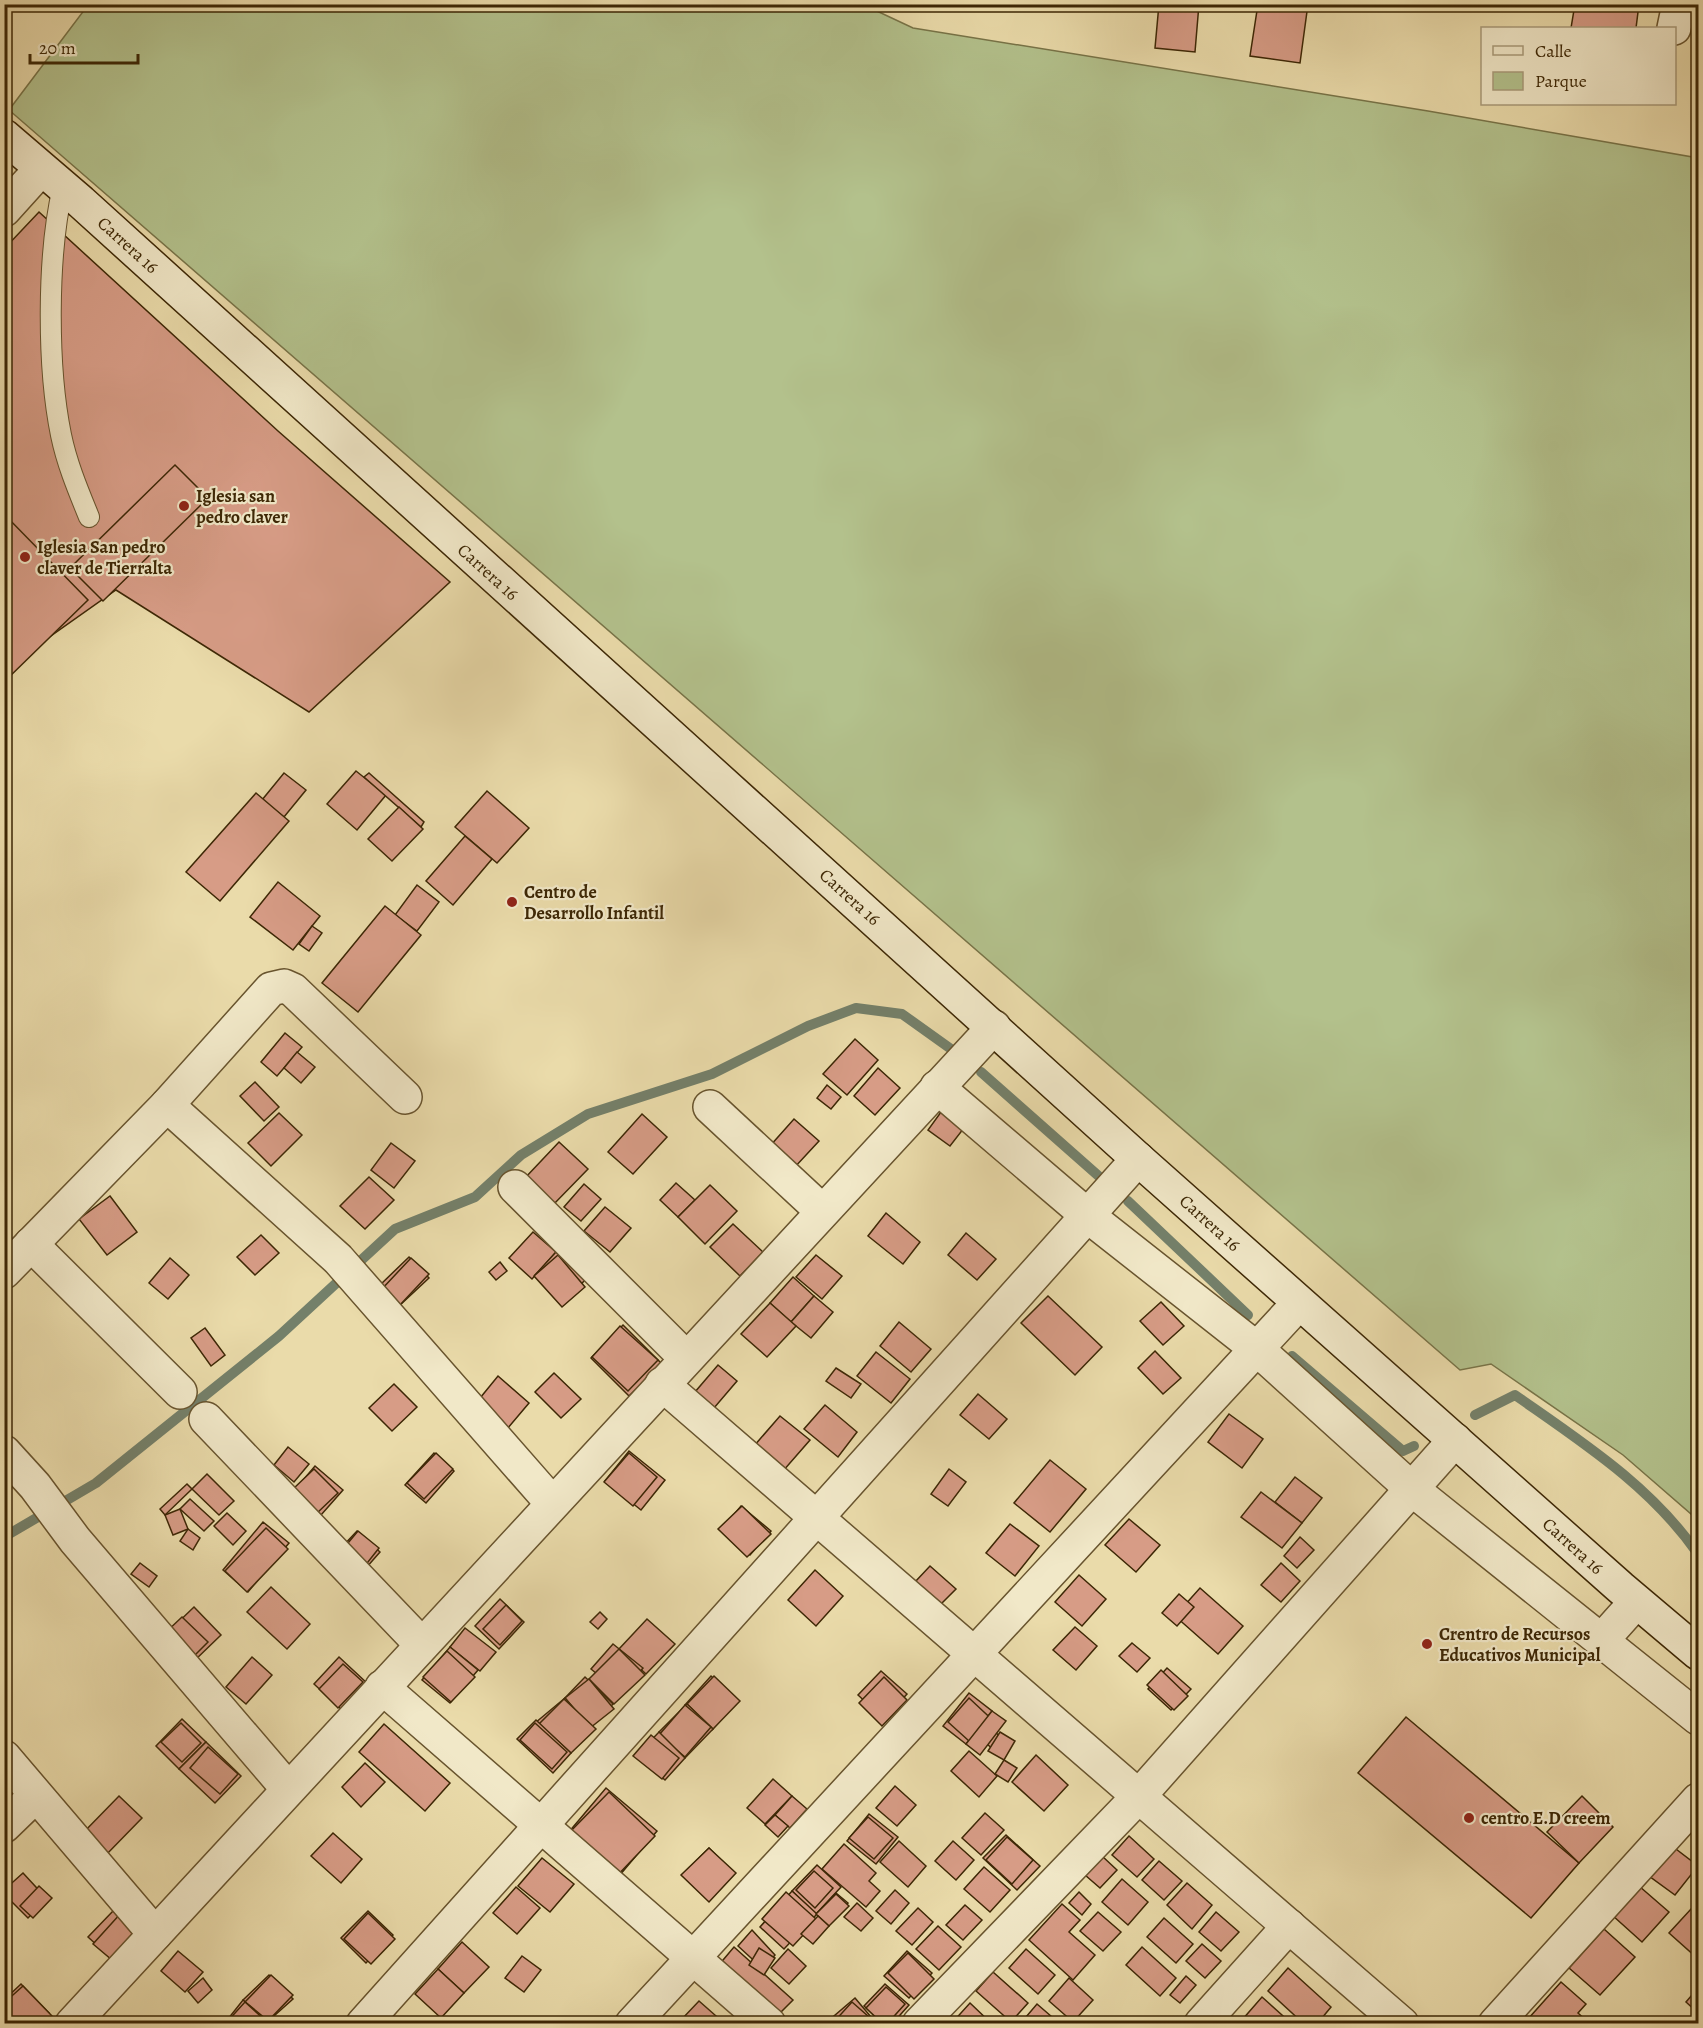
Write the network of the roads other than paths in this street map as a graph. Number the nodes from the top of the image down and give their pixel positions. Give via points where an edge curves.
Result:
1 (1679, 4) edge
2 (1674, 27) edge
3 (4, 136) edge
4 (52, 178) junction
5 (4, 210) edge
6 (89, 518) dead end
7 (994, 1027) junction
8 (937, 1087) junction
9 (405, 1097) dead end
10 (167, 1105) junction
11 (710, 1107) dead end
12 (1138, 1159) junction
13 (515, 1187) dead end
14 (822, 1211) junction
15 (1088, 1216) junction
16 (31, 1244) junction
17 (4, 1272) edge
18 (1299, 1303) junction
19 (1257, 1349) junction
20 (686, 1358) junction
21 (662, 1384) junction
22 (180, 1392) joint
23 (206, 1419) joint
24 (1455, 1440) junction
25 (4, 1452) edge
26 (1413, 1490) junction
27 (552, 1503) junction
28 (817, 1518) junction
29 (1636, 1602) junction
30 (1602, 1640) junction
31 (422, 1645) junction
32 (1698, 1653) edge
33 (975, 1654) junction
34 (382, 1687) junction
35 (1698, 1718) edge
36 (4, 1757) edge
37 (288, 1789) junction
38 (35, 1796) junction
39 (1139, 1796) junction
40 (1698, 1800) edge
41 (4, 1826) edge
42 (542, 1826) junction
43 (1289, 1926) junction
44 (155, 1934) junction
45 (693, 1958) junction
46 (72, 2024) edge
47 (363, 2024) edge
48 (632, 2024) edge
49 (768, 2024) edge
50 (919, 2024) edge
51 (1201, 2024) edge
52 (1402, 2024) edge
53 (1495, 2024) edge

1 - 2 street
3 - 4 street, Carrera 16
4 - 5 street
4 - 6 lane via 54,378 61,434
4 - 7 street, Carrera 16
7 - 8 street
7 - 12 street, Carrera 16
8 - 14 street
8 - 15 street
9 - 10 street via 293,990 284,986 266,993
10 - 16 street
10 - 27 street via 338,1258
11 - 14 street
12 - 15 street
12 - 18 street, Carrera 16
13 - 20 street
14 - 20 street
15 - 19 street
15 - 28 street
16 - 17 street
16 - 22 street
18 - 19 street
18 - 24 street, Carrera 16
19 - 26 street
19 - 33 street
20 - 21 street
21 - 27 street
21 - 28 street
22 - 23 lane
23 - 31 street
24 - 26 street
24 - 29 street, Carrera 16
25 - 37 street
26 - 30 street
26 - 39 street
27 - 31 street
28 - 33 street
28 - 42 street
29 - 30 street
29 - 32 street, Carrera 16
30 - 35 street
31 - 34 street
33 - 39 street
33 - 45 street
34 - 37 street
34 - 42 street
36 - 38 street
37 - 44 street
38 - 41 street
38 - 44 street
39 - 43 street
39 - 50 street
40 - 53 street
42 - 45 street
42 - 47 street
43 - 51 street
43 - 52 street
44 - 46 street
45 - 48 street
45 - 49 street

